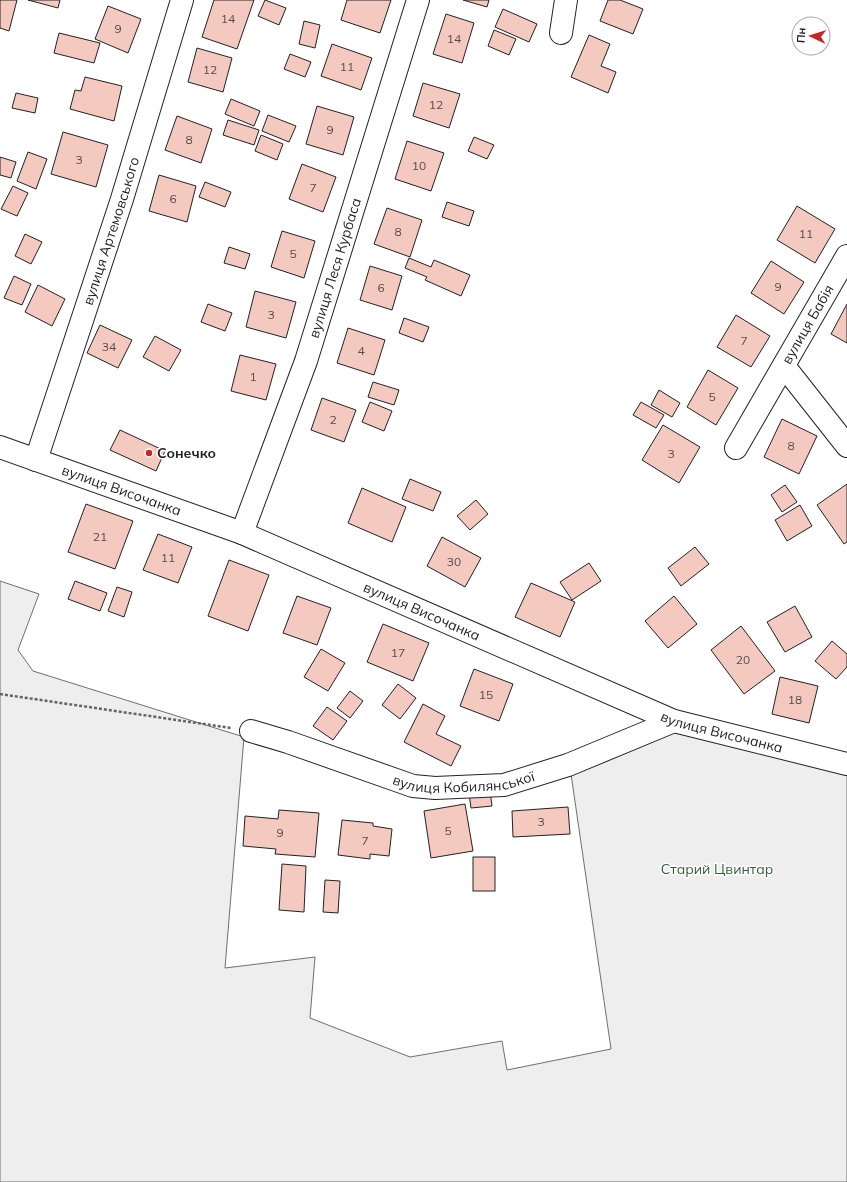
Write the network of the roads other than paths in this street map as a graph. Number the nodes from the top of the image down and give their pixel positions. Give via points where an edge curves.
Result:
1 (182, 0) edge
2 (418, 0) edge
3 (566, 0) edge
4 (562, 33) dead end
5 (847, 256) edge
6 (784, 366) junction
7 (847, 446) edge
8 (0, 447) edge
9 (736, 448) dead end
10 (36, 460) junction
11 (242, 533) junction
12 (674, 721) junction
13 (251, 731) road end
14 (847, 764) edge

1 - 10 street, вулиця Артемовського via 122,199
2 - 11 street, вулиця Леся Курбаса via 306,361
3 - 4 street
5 - 6 street, вулиця Бабія
6 - 7 street, вулиця Бабія
6 - 9 street
8 - 10 street, вулиця Височанка
10 - 11 street, вулиця Височанка
11 - 12 street, вулиця Височанка
12 - 13 street, вулиця Кобилянської via 568,765 504,785 435,788 413,786
12 - 14 street, вулиця Височанка

